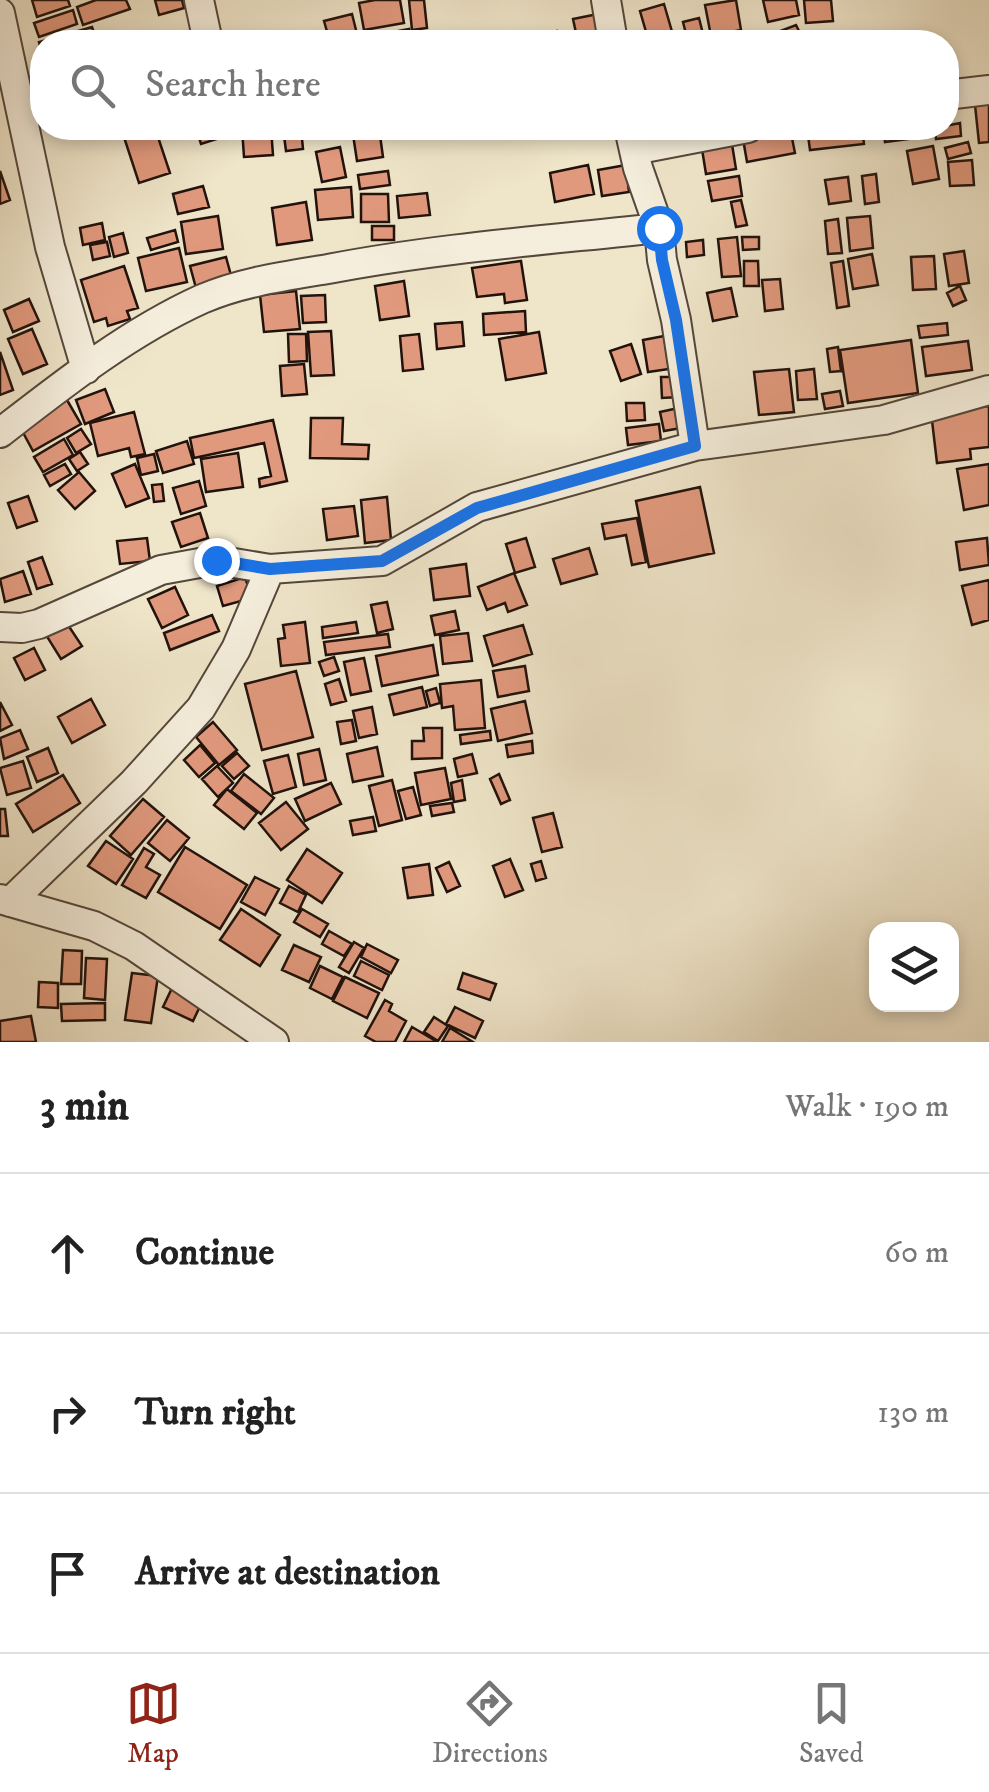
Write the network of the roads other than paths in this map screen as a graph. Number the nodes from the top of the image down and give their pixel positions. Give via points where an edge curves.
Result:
1 (199, 0) edge
2 (606, 0) edge
3 (0, 13) edge
4 (205, 30) edge
5 (611, 30) edge
6 (989, 90) edge
7 (959, 93) edge
8 (631, 140) edge
9 (659, 228) junction
10 (86, 370) junction
11 (989, 390) edge
12 (0, 433) edge
13 (695, 446) junction
14 (270, 569) junction
15 (0, 627) edge
16 (5, 900) edge
17 (238, 1030) edge
18 (274, 1042) edge

1 - 4 street
2 - 5 street
3 - 10 street via 50,247
6 - 7 street
8 - 9 street
9 - 10 street via 388,258 264,280 158,322
9 - 13 street
10 - 12 street
11 - 13 street via 884,420
13 - 14 street via 477,508 382,561
14 - 15 street via 216,560 161,570 39,624
14 - 16 street via 236,649 201,708 134,782
16 - 17 street via 94,926 134,946
17 - 18 street

